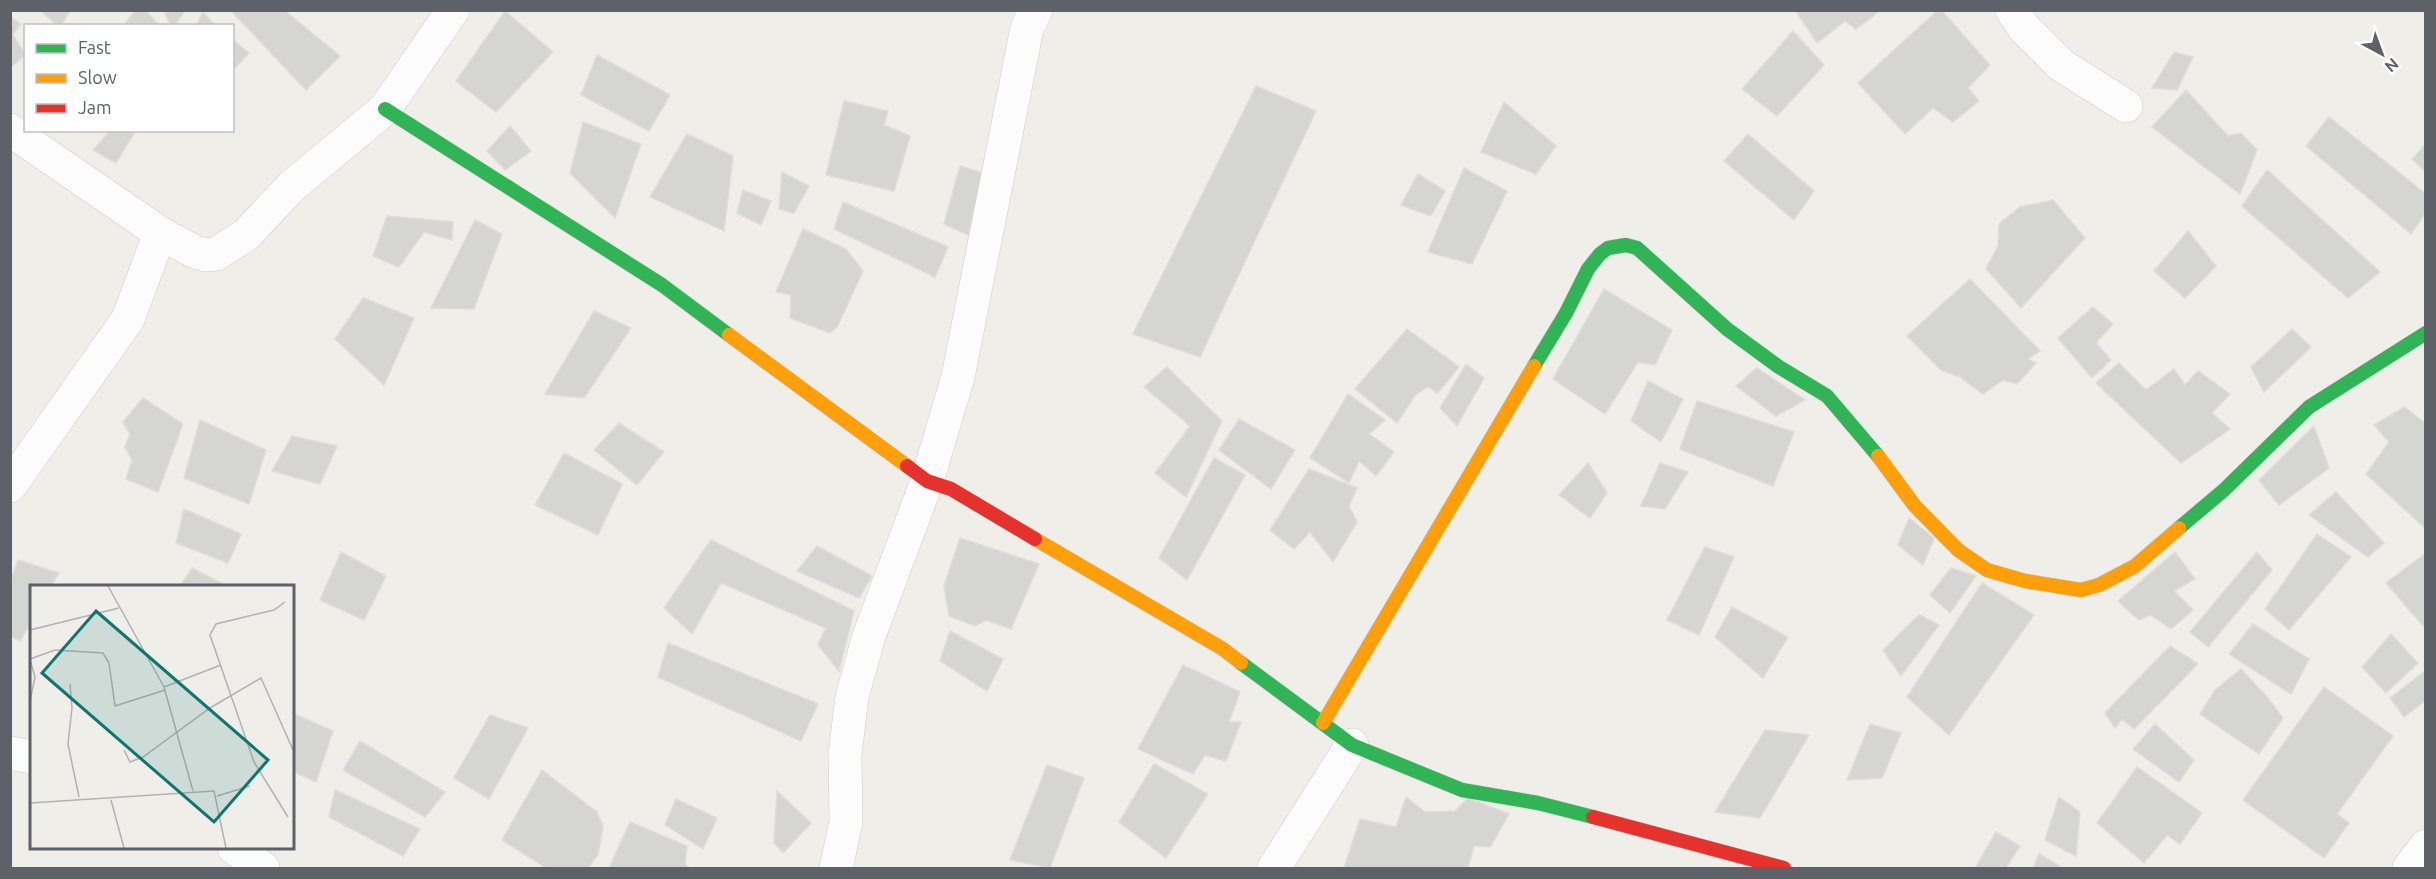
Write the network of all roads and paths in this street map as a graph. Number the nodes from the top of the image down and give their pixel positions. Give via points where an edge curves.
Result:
1 (453, 10) edge
2 (1036, 10) edge
3 (2012, 10) edge
4 (2126, 106) dead end
5 (385, 109) junction
6 (10, 130) edge
7 (160, 233) junction
8 (2426, 333) edge
9 (927, 481) junction
10 (10, 486) edge
11 (1323, 723) junction
12 (1352, 745) junction
13 (10, 753) edge
14 (30, 757) edge
15 (2426, 846) edge
16 (235, 849) edge
17 (263, 868) edge
18 (836, 868) edge
19 (1274, 868) edge
20 (1784, 868) edge
21 (2409, 868) edge

1 - 5 street
2 - 9 street via 1027,28 958,377
3 - 4 street via 2024,28 2061,65
5 - 7 street via 292,186 246,235 224,250 206,255
5 - 9 street via 662,285
6 - 7 street
7 - 10 street via 128,319
8 - 11 street via 2309,407 2224,490 2135,566 2081,590 1988,570 1958,550 1914,505 1827,396 1727,329 1637,248 1608,248 1588,269 1566,313
9 - 11 street via 951,489 1223,649
9 - 18 street via 869,636 852,697 845,755 846,822
11 - 12 street
12 - 19 street
12 - 20 street via 1462,790 1538,804
13 - 14 street
15 - 21 street
16 - 17 street

